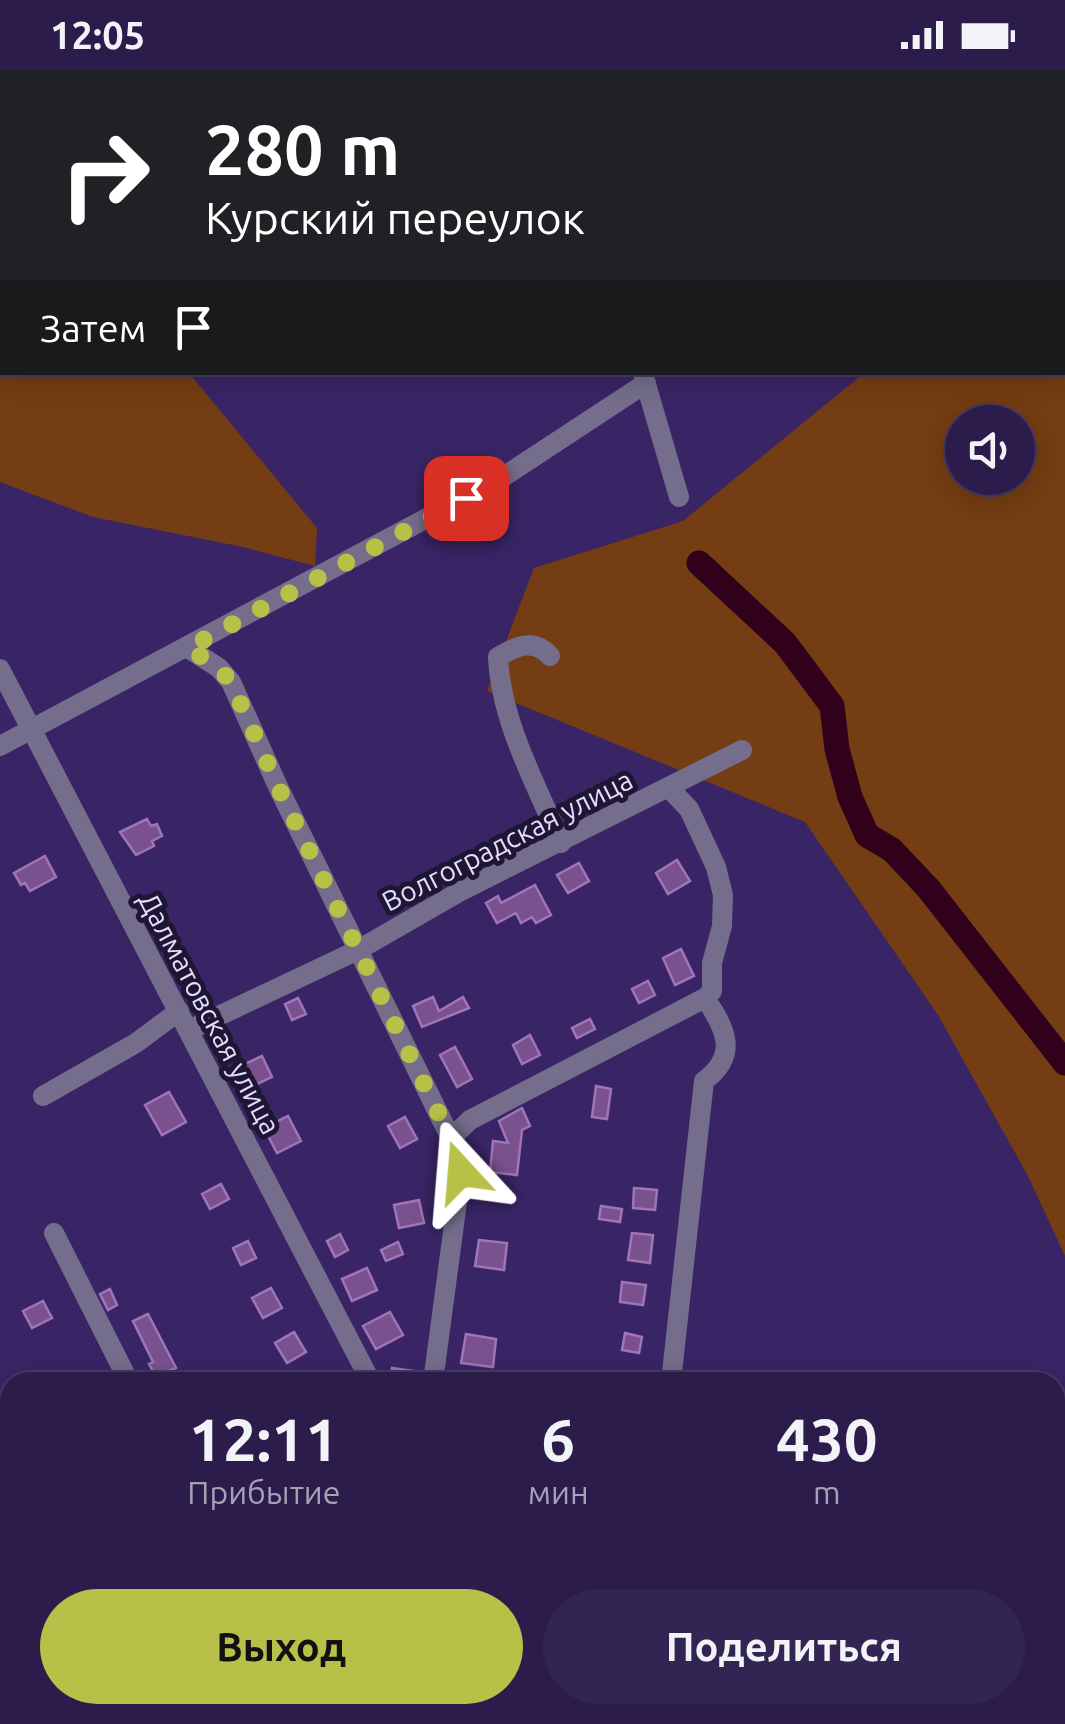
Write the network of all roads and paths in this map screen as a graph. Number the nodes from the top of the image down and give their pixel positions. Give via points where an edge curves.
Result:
1 (644, 378) edge
2 (679, 497) dead end
3 (188, 648) junction
4 (550, 656) dead end
5 (0, 670) edge
6 (30, 732) junction
7 (0, 746) edge
8 (742, 750) dead end
9 (668, 788) junction
10 (562, 844) junction
11 (358, 950) junction
12 (705, 998) junction
13 (179, 1010) junction
14 (189, 1030) junction
15 (44, 1096) dead end
16 (451, 1138) junction
17 (54, 1233) dead end
18 (125, 1372) edge
19 (365, 1372) edge
20 (434, 1372) edge
21 (672, 1372) edge

1 - 2 street
1 - 3 street via 527,464
3 - 6 street
3 - 11 street via 231,682
4 - 10 street via 531,644 514,647 498,658 499,686
5 - 6 street, Далматовская улица
6 - 7 street
6 - 13 street, Далматовская улица
8 - 9 street, Волгоградская улица
9 - 10 street, Волгоградская улица
9 - 12 street via 688,809 723,895 712,991
10 - 11 street, Волгоградская улица
11 - 14 street, Волгоградская улица
11 - 16 street
12 - 16 street via 470,1120
12 - 21 street via 723,1024 726,1042 718,1071 704,1081
13 - 14 street, Далматовская улица
13 - 15 street
14 - 19 street, Далматовская улица
16 - 20 street via 461,1172
17 - 18 street

